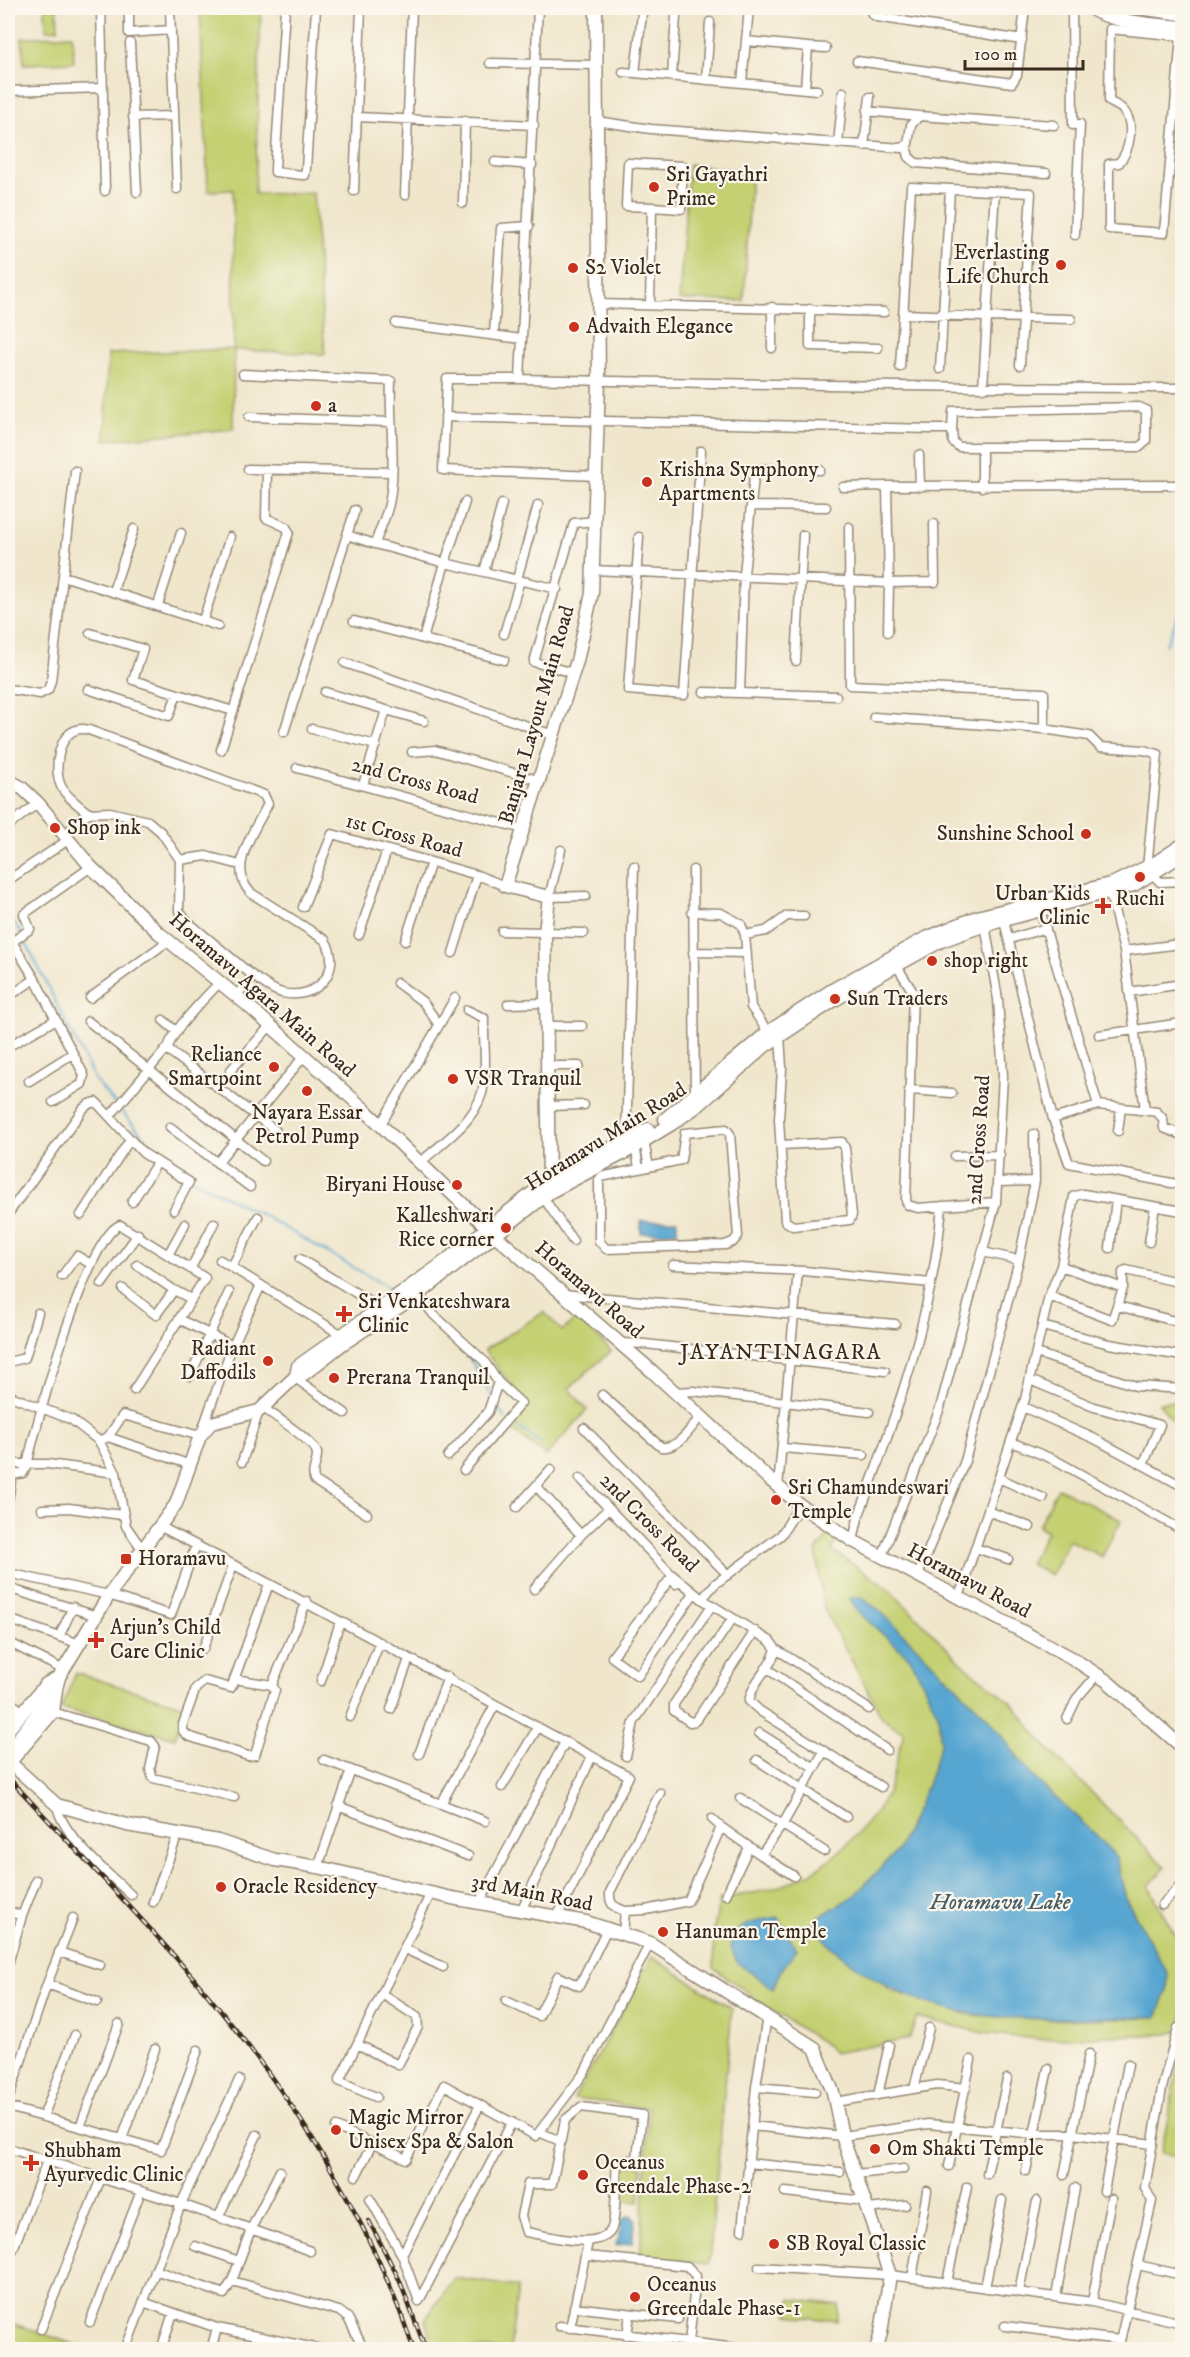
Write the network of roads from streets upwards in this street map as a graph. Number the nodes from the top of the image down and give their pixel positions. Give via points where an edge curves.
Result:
1 (100, 8) edge
2 (129, 8) edge
3 (170, 8) edge
4 (285, 8) edge
5 (316, 8) edge
6 (361, 8) edge
7 (412, 8) edge
8 (538, 8) edge
9 (596, 8) edge
10 (748, 8) edge
11 (870, 8) edge
12 (1025, 8) edge
13 (1072, 8) edge
14 (1091, 8) edge
15 (1138, 8) edge
16 (642, 14) dead end
17 (676, 16) dead end
18 (710, 22) dead end
19 (1111, 22) junction
20 (1182, 26) edge
21 (171, 30) junction
22 (1022, 40) junction
23 (746, 41) junction
24 (130, 43) dead end
25 (808, 47) junction
26 (826, 48) dead end
27 (857, 61) dead end
28 (490, 63) dead end
29 (597, 65) junction
30 (537, 66) junction
31 (623, 72) dead end
32 (635, 73) junction
33 (672, 77) junction
34 (706, 80) junction
35 (742, 83) junction
36 (103, 88) junction
37 (804, 89) junction
38 (817, 90) dead end
39 (8, 91) edge
40 (843, 92) dead end
41 (870, 97) dead end
42 (867, 111) junction
43 (174, 116) junction
44 (919, 116) junction
45 (133, 117) junction
46 (357, 117) junction
47 (407, 118) junction
48 (465, 121) junction
49 (596, 121) junction
50 (534, 124) junction
51 (1054, 125) dead end
52 (838, 144) junction
53 (864, 146) junction
54 (906, 146) junction
55 (495, 162) dead end
56 (532, 165) junction
57 (1046, 173) dead end
58 (177, 189) dead end
59 (950, 189) junction
60 (105, 191) dead end
61 (354, 191) dead end
62 (995, 191) junction
63 (137, 192) dead end
64 (405, 195) dead end
65 (463, 203) dead end
66 (652, 207) junction
67 (529, 226) junction
68 (1075, 235) dead end
69 (600, 304) junction
70 (651, 304) junction
71 (772, 307) junction
72 (810, 309) junction
73 (885, 312) dead end
74 (903, 314) junction
75 (943, 315) junction
76 (987, 317) junction
77 (1023, 317) junction
78 (1071, 319) dead end
79 (396, 323) dead end
80 (494, 334) junction
81 (522, 339) junction
82 (772, 348) dead end
83 (878, 348) dead end
84 (1020, 364) dead end
85 (900, 367) dead end
86 (940, 369) dead end
87 (243, 374) dead end
88 (520, 379) junction
89 (599, 381) junction
90 (983, 388) junction
91 (1182, 388) edge
92 (249, 417) dead end
93 (445, 417) junction
94 (389, 422) junction
95 (597, 422) junction
96 (952, 429) junction
97 (701, 451) dead end
98 (982, 453) dead end
99 (919, 455) dead end
100 (248, 469) dead end
101 (267, 469) junction
102 (820, 470) dead end
103 (75, 471) dead end
104 (392, 472) junction
105 (597, 476) junction
106 (1176, 485) dead end
107 (887, 486) junction
108 (843, 487) dead end
109 (920, 487) junction
110 (982, 487) junction
111 (465, 502) dead end
112 (502, 504) dead end
113 (538, 505) dead end
114 (751, 506) junction
115 (826, 507) dead end
116 (355, 510) dead end
117 (596, 521) junction
118 (934, 524) dead end
119 (849, 526) dead end
120 (135, 529) dead end
121 (181, 533) dead end
122 (347, 535) junction
123 (803, 535) dead end
124 (230, 537) dead end
125 (639, 537) dead end
126 (375, 544) junction
127 (445, 563) junction
128 (593, 570) junction
129 (638, 571) junction
130 (484, 572) junction
131 (693, 573) junction
132 (744, 574) junction
133 (63, 576) junction
134 (801, 578) junction
135 (850, 579) junction
136 (518, 580) junction
137 (889, 583) junction
138 (557, 589) junction
139 (113, 591) junction
140 (158, 605) junction
141 (202, 620) junction
142 (354, 621) dead end
143 (218, 626) dead end
144 (888, 632) dead end
145 (90, 633) dead end
146 (504, 634) dead end
147 (423, 639) junction
148 (504, 660) dead end
149 (796, 661) dead end
150 (345, 663) dead end
151 (573, 673) junction
152 (8, 689) edge
153 (88, 689) dead end
154 (325, 692) dead end
155 (704, 692) dead end
156 (740, 693) junction
157 (177, 694) junction
158 (836, 696) dead end
159 (386, 710) junction
160 (233, 711) junction
161 (874, 717) dead end
162 (424, 721) dead end
163 (312, 729) dead end
164 (1044, 729) junction
165 (284, 732) dead end
166 (553, 735) junction
167 (376, 745) junction
168 (221, 750) dead end
169 (412, 752) dead end
170 (297, 768) dead end
171 (8, 780) edge
172 (541, 781) junction
173 (363, 785) junction
174 (38, 803) junction
175 (88, 813) junction
176 (8, 826) edge
177 (524, 830) junction
178 (66, 837) junction
179 (1182, 845) edge
180 (387, 850) junction
181 (561, 850) dead end
182 (1182, 855) edge
183 (180, 860) junction
184 (431, 862) junction
185 (240, 865) junction
186 (634, 866) dead end
187 (91, 867) junction
188 (693, 870) dead end
189 (1150, 872) junction
190 (477, 875) junction
191 (10, 879) dead end
192 (1182, 881) edge
193 (505, 886) junction
194 (1110, 893) junction
195 (586, 896) dead end
196 (549, 897) junction
197 (303, 907) dead end
198 (1039, 907) junction
199 (692, 912) junction
200 (804, 916) dead end
201 (1004, 921) junction
202 (985, 925) junction
203 (1046, 928) junction
204 (502, 931) dead end
205 (545, 932) junction
206 (584, 933) dead end
207 (358, 935) dead end
208 (745, 935) junction
209 (1010, 939) junction
210 (11, 940) edge
211 (168, 941) junction
212 (405, 941) dead end
213 (1180, 944) dead end
214 (1124, 951) junction
215 (693, 952) junction
216 (453, 953) dead end
217 (747, 954) junction
218 (893, 961) junction
219 (253, 976) junction
220 (35, 979) junction
221 (219, 983) junction
222 (397, 983) dead end
223 (1182, 984) edge
224 (1129, 992) junction
225 (236, 996) junction
226 (8, 997) edge
227 (90, 998) dead end
228 (455, 998) dead end
229 (545, 1003) junction
230 (508, 1004) dead end
231 (467, 1010) dead end
232 (55, 1020) junction
233 (163, 1020) dead end
234 (88, 1022) dead end
235 (1182, 1023) edge
236 (439, 1025) junction
237 (270, 1026) junction
238 (546, 1026) junction
239 (582, 1026) dead end
240 (1134, 1028) junction
241 (177, 1032) junction
242 (774, 1034) junction
243 (1099, 1035) dead end
244 (9, 1046) dead end
245 (168, 1047) junction
246 (72, 1054) junction
247 (304, 1056) junction
248 (546, 1066) junction
249 (579, 1066) dead end
250 (150, 1071) junction
251 (230, 1071) dead end
252 (29, 1081) dead end
253 (909, 1090) junction
254 (952, 1093) dead end
255 (697, 1100) junction
256 (53, 1101) dead end
257 (584, 1105) dead end
258 (547, 1106) junction
259 (1098, 1106) junction
260 (1121, 1108) junction
261 (115, 1110) junction
262 (1145, 1110) junction
263 (255, 1116) junction
264 (1053, 1119) junction
265 (381, 1124) junction
266 (170, 1127) dead end
267 (276, 1131) dead end
268 (1118, 1131) dead end
269 (1034, 1134) dead end
270 (1182, 1135) edge
271 (237, 1140) junction
272 (129, 1141) junction
273 (635, 1143) junction
274 (781, 1145) junction
275 (1000, 1155) junction
276 (955, 1156) dead end
277 (263, 1161) dead end
278 (157, 1162) junction
279 (421, 1162) junction
280 (217, 1163) junction
281 (649, 1167) junction
282 (639, 1168) junction
283 (549, 1180) junction
284 (1035, 1181) junction
285 (998, 1182) junction
286 (1182, 1185) edge
287 (250, 1187) dead end
288 (543, 1197) junction
289 (1116, 1200) junction
290 (132, 1202) dead end
291 (996, 1202) junction
292 (942, 1206) junction
293 (1155, 1207) junction
294 (174, 1210) dead end
295 (1182, 1211) edge
296 (8, 1214) edge
297 (81, 1215) dead end
298 (258, 1217) dead end
299 (185, 1224) dead end
300 (214, 1224) dead end
301 (491, 1231) junction
302 (138, 1234) junction
303 (573, 1241) dead end
304 (1149, 1242) dead end
305 (1110, 1248) dead end
306 (983, 1252) junction
307 (169, 1253) junction
308 (300, 1259) dead end
309 (219, 1260) dead end
310 (1019, 1260) junction
311 (91, 1264) junction
312 (674, 1264) dead end
313 (137, 1265) dead end
314 (232, 1266) junction
315 (1061, 1266) junction
316 (191, 1268) junction
317 (798, 1271) junction
318 (62, 1276) dead end
319 (931, 1283) junction
320 (1182, 1283) edge
321 (102, 1284) dead end
322 (261, 1285) junction
323 (1123, 1288) junction
324 (123, 1289) dead end
325 (174, 1290) junction
326 (229, 1292) dead end
327 (563, 1294) junction
328 (1049, 1296) junction
329 (406, 1297) junction
330 (191, 1299) junction
331 (1118, 1306) junction
332 (379, 1307) junction
333 (38, 1313) dead end
334 (795, 1315) junction
335 (179, 1318) junction
336 (1182, 1323) edge
337 (895, 1324) dead end
338 (1042, 1326) junction
339 (210, 1335) junction
340 (342, 1335) junction
341 (620, 1343) junction
342 (232, 1346) junction
343 (1036, 1353) junction
344 (1182, 1356) edge
345 (791, 1361) junction
346 (8, 1362) edge
347 (885, 1371) dead end
348 (190, 1376) dead end
349 (295, 1377) junction
350 (1030, 1380) junction
351 (498, 1382) junction
352 (1182, 1389) edge
353 (134, 1390) dead end
354 (675, 1392) junction
355 (8, 1395) edge
356 (602, 1395) dead end
357 (788, 1402) junction
358 (1023, 1407) junction
359 (40, 1408) junction
360 (260, 1409) junction
361 (869, 1412) dead end
362 (345, 1413) dead end
363 (701, 1416) junction
364 (584, 1428) dead end
365 (200, 1436) junction
366 (108, 1437) junction
367 (99, 1441) junction
368 (1011, 1442) junction
369 (783, 1448) junction
370 (864, 1455) dead end
371 (448, 1456) dead end
372 (242, 1462) dead end
373 (8, 1464) edge
374 (188, 1464) junction
375 (1143, 1465) junction
376 (27, 1466) junction
377 (551, 1469) dead end
378 (464, 1470) dead end
379 (116, 1473) junction
380 (580, 1478) dead end
381 (999, 1478) junction
382 (9, 1483) edge
383 (536, 1486) junction
384 (1182, 1486) edge
385 (778, 1487) junction
386 (1043, 1498) dead end
387 (8, 1501) edge
388 (800, 1505) junction
389 (517, 1507) dead end
390 (42, 1509) dead end
391 (609, 1509) junction
392 (988, 1511) junction
393 (367, 1514) dead end
394 (122, 1515) junction
395 (161, 1527) junction
396 (1030, 1527) dead end
397 (1182, 1530) edge
398 (581, 1535) junction
399 (853, 1541) junction
400 (196, 1545) junction
401 (142, 1548) junction
402 (976, 1548) junction
403 (882, 1556) junction
404 (1008, 1559) dead end
405 (233, 1565) junction
406 (8, 1573) edge
407 (728, 1575) junction
408 (918, 1575) junction
409 (269, 1584) junction
410 (8, 1588) edge
411 (534, 1589) dead end
412 (109, 1595) junction
413 (692, 1595) junction
414 (959, 1597) junction
415 (702, 1599) junction
416 (307, 1601) junction
417 (712, 1605) junction
418 (73, 1607) junction
419 (97, 1616) junction
420 (732, 1618) junction
421 (8, 1619) edge
422 (340, 1622) junction
423 (755, 1631) junction
424 (58, 1636) junction
425 (8, 1642) edge
426 (380, 1642) junction
427 (80, 1644) junction
428 (203, 1648) dead end
429 (776, 1649) junction
430 (409, 1659) junction
431 (766, 1668) junction
432 (1097, 1675) junction
433 (448, 1677) junction
434 (234, 1679) junction
435 (56, 1680) junction
436 (321, 1681) dead end
437 (272, 1685) junction
438 (13, 1704) edge
439 (495, 1705) junction
440 (869, 1708) dead end
441 (391, 1709) dead end
442 (53, 1712) junction
443 (350, 1717) dead end
444 (1067, 1719) dead end
445 (8, 1720) edge
446 (538, 1727) junction
447 (8, 1730) edge
448 (759, 1732) dead end
449 (565, 1742) junction
450 (1182, 1747) edge
451 (886, 1749) dead end
452 (824, 1751) junction
453 (419, 1754) dead end
454 (592, 1756) junction
455 (626, 1756) dead end
456 (8, 1759) edge
457 (324, 1760) dead end
458 (757, 1760) dead end
459 (815, 1768) junction
460 (351, 1770) junction
461 (502, 1787) dead end
462 (880, 1787) dead end
463 (803, 1788) junction
464 (660, 1792) dead end
465 (234, 1797) dead end
466 (740, 1798) dead end
467 (441, 1804) junction
468 (57, 1805) junction
469 (338, 1806) junction
470 (846, 1817) dead end
471 (712, 1820) dead end
472 (485, 1821) dead end
473 (783, 1824) junction
474 (721, 1827) junction
475 (178, 1834) junction
476 (749, 1847) junction
477 (824, 1851) dead end
478 (761, 1855) junction
479 (468, 1856) dead end
480 (318, 1867) junction
481 (794, 1876) dead end
482 (36, 1880) dead end
483 (1182, 1884) edge
484 (431, 1893) junction
485 (131, 1895) dead end
486 (726, 1895) dead end
487 (153, 1902) dead end
488 (479, 1903) junction
489 (1162, 1905) dead end
490 (8, 1911) edge
491 (521, 1911) junction
492 (625, 1911) junction
493 (22, 1916) junction
494 (557, 1917) junction
495 (73, 1918) dead end
496 (607, 1929) junction
497 (623, 1934) junction
498 (650, 1943) junction
499 (405, 1949) junction
500 (59, 1952) junction
501 (8, 1964) edge
502 (100, 1965) dead end
503 (443, 1967) dead end
504 (46, 1984) junction
505 (382, 1994) junction
506 (506, 2001) dead end
507 (97, 2002) dead end
508 (767, 2016) junction
509 (119, 2024) dead end
510 (929, 2028) dead end
511 (1178, 2028) dead end
512 (75, 2035) dead end
513 (357, 2044) junction
514 (889, 2045) dead end
515 (155, 2049) dead end
516 (198, 2050) dead end
517 (1089, 2054) dead end
518 (971, 2060) dead end
519 (1128, 2064) dead end
520 (1048, 2069) dead end
521 (1007, 2079) dead end
522 (238, 2080) dead end
523 (756, 2087) junction
524 (966, 2088) junction
525 (914, 2089) junction
526 (815, 2092) dead end
527 (878, 2095) junction
528 (376, 2097) dead end
529 (8, 2100) edge
530 (835, 2102) junction
531 (480, 2105) junction
532 (8, 2107) edge
533 (43, 2117) junction
534 (512, 2122) junction
535 (752, 2126) junction
536 (958, 2126) junction
537 (80, 2127) junction
538 (336, 2127) dead end
539 (997, 2129) junction
540 (539, 2132) junction
541 (1035, 2134) junction
542 (1073, 2134) junction
543 (257, 2135) dead end
544 (842, 2136) junction
545 (1112, 2138) junction
546 (122, 2139) junction
547 (560, 2141) junction
548 (372, 2144) junction
549 (1153, 2144) junction
550 (8, 2148) edge
551 (47, 2161) junction
552 (748, 2163) junction
553 (949, 2166) dead end
554 (904, 2169) dead end
555 (280, 2171) dead end
556 (1026, 2171) dead end
557 (840, 2172) dead end
558 (856, 2174) junction
559 (987, 2174) dead end
560 (1064, 2175) dead end
561 (356, 2176) dead end
562 (101, 2178) junction
563 (967, 2187) dead end
564 (1075, 2188) dead end
565 (141, 2191) junction
566 (927, 2191) dead end
567 (1104, 2191) dead end
568 (785, 2192) dead end
569 (370, 2199) dead end
570 (1111, 2199) dead end
571 (1002, 2200) dead end
572 (1037, 2201) dead end
573 (181, 2204) junction
574 (866, 2205) junction
575 (905, 2205) dead end
576 (219, 2216) junction
577 (251, 2229) junction
578 (742, 2230) dead end
579 (588, 2242) junction
580 (195, 2246) dead end
581 (310, 2251) dead end
582 (402, 2255) junction
583 (587, 2256) junction
584 (239, 2261) junction
585 (8, 2262) edge
586 (1138, 2265) junction
587 (759, 2267) dead end
588 (155, 2270) junction
589 (1182, 2273) edge
590 (891, 2275) junction
591 (912, 2278) junction
592 (232, 2281) junction
593 (947, 2283) junction
594 (985, 2288) junction
595 (1019, 2292) junction
596 (1056, 2297) junction
597 (142, 2302) junction
598 (1092, 2302) junction
599 (574, 2307) junction
600 (1127, 2309) junction
601 (172, 2313) junction
602 (630, 2315) junction
603 (678, 2319) dead end
604 (90, 2322) dead end
605 (1182, 2323) edge
606 (559, 2326) dead end
607 (1005, 2326) dead end
608 (217, 2328) junction
609 (570, 2328) junction
610 (41, 2329) dead end
611 (627, 2335) junction
612 (688, 2342) junction
613 (1119, 2345) edge
614 (125, 2349) edge
615 (161, 2349) edge
616 (211, 2349) edge
617 (325, 2349) edge
618 (364, 2349) edge
619 (752, 2349) edge
620 (876, 2349) edge

1 - 36 street
2 - 21 street via 129,33
3 - 21 street
4 - 5 street via 274,168 275,172 302,175 306,169
6 - 46 street
7 - 47 street
8 - 30 street
9 - 29 street, Banjara Layout Main Road
10 - 23 street
11 - 22 street via 877,17
12 - 22 street
13 - 68 street via 1073,125 1080,124
14 - 19 street
15 - 20 street
16 - 32 street
17 - 33 street
18 - 34 street
19 - 20 street
19 - 20 street via 1109,101 1122,109 1130,135 1127,154 1119,163 1109,164 1109,229 1164,233
21 - 43 street
22 - 27 street via 1017,75 1012,83
23 - 25 street
23 - 35 street
24 - 45 street
25 - 26 street
25 - 37 street
28 - 30 street
29 - 30 street
29 - 49 street, Banjara Layout Main Road
30 - 50 street
31 - 32 street
32 - 33 street
33 - 34 street
34 - 35 street
35 - 37 street
36 - 39 street
36 - 60 street
37 - 38 street
40 - 52 street
41 - 42 street
42 - 44 street
42 - 53 street
43 - 45 street
43 - 58 street
44 - 51 street
44 - 54 street via 910,125
45 - 63 street
46 - 47 street
46 - 61 street
47 - 48 street
47 - 64 street
48 - 50 street
48 - 65 street
49 - 52 street
49 - 69 street, Banjara Layout Main Road
50 - 56 street
52 - 53 street
53 - 54 street
54 - 57 street via 916,163
55 - 56 street
56 - 67 street
59 - 62 street
59 - 74 street via 911,187
59 - 75 street
62 - 76 street
62 - 77 street via 1031,193
66 - 66 street via 626,206 628,163 683,166 681,209
66 - 70 street
67 - 80 street via 501,228
67 - 81 street
69 - 70 street
69 - 89 street, Banjara Layout Main Road
70 - 71 street
71 - 72 street
71 - 82 street
72 - 73 street
72 - 83 street via 810,346
74 - 75 street
74 - 85 street
75 - 76 street
75 - 86 street
76 - 77 street
76 - 90 street
77 - 78 street
77 - 84 street
79 - 80 street
80 - 81 street
81 - 88 street
87 - 94 street via 391,381
88 - 89 street
88 - 93 street via 447,379
89 - 90 street
89 - 95 street, Banjara Layout Main Road
90 - 91 street
92 - 94 street
93 - 95 street
93 - 105 street via 443,470
94 - 104 street
95 - 96 street
95 - 105 street, Banjara Layout Main Road
96 - 96 street via 952,411 1139,407 1146,410 1146,441 1140,447 959,447 953,442
97 - 131 street
98 - 110 street
99 - 109 street
100 - 101 street
101 - 104 street
101 - 160 street via 266,518 289,532
102 - 114 street via 758,470
103 - 133 street
104 - 126 street via 389,505
105 - 117 street, Banjara Layout Main Road
106 - 110 street
107 - 108 street
107 - 109 street
107 - 137 street
109 - 110 street
111 - 127 street
112 - 130 street
113 - 136 street
114 - 115 street
114 - 132 street
116 - 122 street
117 - 128 street, Banjara Layout Main Road
117 - 138 street via 574,523
118 - 137 street via 935,582
119 - 135 street
120 - 139 street
121 - 140 street
122 - 126 street
122 - 165 street
123 - 134 street
124 - 141 street
125 - 129 street
126 - 127 street
127 - 130 street
127 - 147 street
128 - 129 street
128 - 151 street, Banjara Layout Main Road via 586,628
129 - 131 street
129 - 131 street via 628,690 684,695
130 - 136 street
131 - 132 street
132 - 134 street
132 - 156 street
133 - 139 street
133 - 152 street via 48,690 40,694
134 - 135 street
134 - 149 street
135 - 137 street
135 - 164 street via 850,685 1044,693
136 - 138 street
136 - 146 street
137 - 144 street
138 - 151 street via 534,662
139 - 140 street
140 - 141 street
141 - 143 street
142 - 147 street
145 - 157 street via 143,649 133,680
147 - 148 street
150 - 166 street
151 - 166 street, Banjara Layout Main Road
153 - 157 street via 169,716
154 - 159 street
155 - 156 street
156 - 158 street
157 - 160 street
159 - 162 street
159 - 167 street
160 - 168 street
161 - 164 street
163 - 167 street
164 - 189 street via 1089,736 1100,747 1158,754
166 - 172 street, Banjara Layout Main Road
167 - 173 street
169 - 172 street via 435,750
170 - 173 street, 2nd Cross Road
171 - 174 street, Horamavu Agara Main Road
172 - 177 street, Banjara Layout Main Road
173 - 177 street, 2nd Cross Road
174 - 176 street
174 - 178 street, Horamavu Agara Main Road
175 - 178 street
175 - 183 street via 110,812 148,820
175 - 185 street via 64,792 58,770 67,734 82,728 264,795 268,804
177 - 193 street, Banjara Layout Main Road
178 - 187 street, Horamavu Agara Main Road
178 - 191 street
179 - 189 street, Horamavu Main Road
180 - 184 street, 1st Cross Road
180 - 197 street, 1st Cross Road via 332,834
180 - 207 street
181 - 196 street
182 - 189 street, Horamavu Main Road
183 - 185 street via 206,856
183 - 219 street via 179,911
184 - 190 street, 1st Cross Road
184 - 212 street
185 - 219 street via 242,884 325,940 333,960 318,987 304,994 280,993
186 - 273 street
187 - 210 street via 24,914 30,928
187 - 211 street, Horamavu Agara Main Road
188 - 199 street
189 - 192 street via 1160,882
189 - 194 street, Horamavu Main Road
189 - 198 street, Horamavu Main Road
190 - 193 street, 1st Cross Road
190 - 216 street
193 - 196 street
194 - 198 street, Horamavu Main Road
194 - 214 street
195 - 196 street
196 - 205 street
198 - 201 street, Horamavu Main Road
198 - 203 street
198 - 218 street, Horamavu Main Road via 977,917 946,929
199 - 208 street via 729,916 741,924
199 - 215 street
200 - 208 street via 787,916 766,931
201 - 202 street, Horamavu Main Road
201 - 209 street
202 - 218 street, Horamavu Main Road
202 - 275 street, 2nd Cross Road via 998,999 1003,1076
203 - 209 street
203 - 259 street
204 - 205 street
205 - 206 street
205 - 229 street
208 - 217 street
209 - 264 street
210 - 220 street
211 - 221 street, Horamavu Agara Main Road
211 - 227 street
213 - 214 street
214 - 224 street
215 - 217 street
215 - 255 street
217 - 242 street via 751,1006
218 - 242 street, Horamavu Main Road
218 - 253 street via 913,992
219 - 225 street
220 - 226 street
220 - 232 street
221 - 225 street, Horamavu Agara Main Road
221 - 241 street
222 - 236 street via 423,1002
223 - 224 street
224 - 240 street
225 - 237 street, Horamavu Agara Main Road
228 - 236 street
229 - 230 street
229 - 238 street
231 - 279 street via 484,1018 482,1095 459,1130
232 - 244 street
232 - 246 street
233 - 241 street
234 - 250 street
235 - 240 street
236 - 265 street
237 - 247 street, Horamavu Agara Main Road
237 - 251 street
238 - 239 street
238 - 248 street
240 - 243 street
240 - 262 street
241 - 245 street
242 - 255 street, Horamavu Main Road
242 - 274 street
245 - 250 street
245 - 263 street via 173,1056
246 - 252 street
246 - 256 street via 85,1080
247 - 263 street
247 - 265 street, Horamavu Agara Main Road
248 - 249 street
248 - 258 street
250 - 261 street
250 - 271 street
253 - 254 street
253 - 292 street via 905,1196 913,1208
255 - 273 street, Horamavu Main Road
255 - 273 street, Horamavu Main Road
257 - 258 street
258 - 283 street
259 - 260 street
259 - 264 street
260 - 262 street
260 - 268 street
261 - 272 street
261 - 296 street via 96,1102 83,1109
262 - 270 street via 1157,1112 1164,1128
263 - 267 street
263 - 271 street
264 - 286 street via 1069,1163
265 - 279 street, Horamavu Agara Main Road
266 - 280 street
269 - 284 street
271 - 277 street
271 - 280 street
272 - 278 street
272 - 297 street
273 - 281 street
273 - 282 street
273 - 283 street, Horamavu Main Road
273 - 288 street, Horamavu Main Road
274 - 274 street via 842,1142 850,1220 787,1224
275 - 276 street
275 - 285 street, 2nd Cross Road
278 - 290 street
278 - 294 street via 189,1182
279 - 301 street, Horamavu Agara Main Road
280 - 287 street
281 - 282 street
281 - 282 street via 681,1160 684,1135 689,1131 729,1131 738,1236 725,1245 602,1247 599,1180 604,1175
283 - 301 street, Horamavu Main Road
284 - 285 street
284 - 310 street
285 - 291 street, 2nd Cross Road
288 - 301 street, Horamavu Main Road
288 - 303 street
289 - 293 street
289 - 305 street
289 - 315 street via 1074,1196
291 - 292 street
291 - 306 street, 2nd Cross Road
292 - 319 street
293 - 295 street
293 - 304 street
298 - 314 street
299 - 307 street
300 - 316 street
301 - 327 street, Horamavu Road
301 - 329 street, Horamavu Main Road
302 - 307 street
302 - 311 street via 125,1225 116,1226
302 - 321 street
306 - 310 street
306 - 403 street, 2nd Cross Road via 940,1408
307 - 316 street
308 - 332 street
309 - 314 street
310 - 408 street via 965,1461
311 - 318 street via 77,1256
311 - 359 street
312 - 317 street
313 - 325 street
314 - 322 street
315 - 323 street
315 - 328 street
316 - 330 street via 205,1278
317 - 319 street
317 - 334 street
319 - 399 street via 911,1370
320 - 323 street via 1126,1270
322 - 340 street
322 - 342 street
323 - 331 street
324 - 325 street via 156,1315
325 - 330 street
326 - 339 street
327 - 334 street
327 - 341 street, Horamavu Road
328 - 331 street via 1110,1320
328 - 338 street
329 - 332 street
329 - 349 street, Horamavu Main Road
329 - 351 street via 434,1315 484,1361
330 - 335 street
331 - 336 street
332 - 340 street
333 - 346 street via 25,1358
334 - 337 street
334 - 345 street
335 - 339 street
335 - 353 street
338 - 343 street
338 - 344 street via 1109,1344
339 - 342 street
339 - 348 street
340 - 349 street via 298,1366
341 - 345 street
341 - 354 street, Horamavu Road
342 - 365 street
343 - 350 street
343 - 352 street via 1118,1381
345 - 347 street
345 - 357 street
349 - 360 street, Horamavu Main Road
349 - 362 street
350 - 358 street
350 - 375 street via 1094,1407 1160,1425
351 - 371 street via 488,1412
351 - 378 street via 521,1403
354 - 357 street via 693,1390
354 - 363 street, Horamavu Road
355 - 359 street
356 - 363 street via 661,1447 676,1444
357 - 361 street
357 - 369 street
358 - 368 street
358 - 375 street
359 - 367 street via 72,1420
359 - 376 street
360 - 365 street, Horamavu Main Road via 211,1423
360 - 372 street
360 - 393 street via 314,1447 315,1481
363 - 385 street, Horamavu Road
364 - 407 street
365 - 366 street via 123,1415
365 - 374 street
366 - 367 street
366 - 374 street
367 - 379 street
368 - 381 street
368 - 397 street via 1055,1460
369 - 370 street
369 - 385 street
373 - 376 street
374 - 395 street via 176,1504
375 - 384 street
376 - 379 street via 48,1464
376 - 382 street via 23,1473 12,1475
377 - 383 street
379 - 394 street
380 - 391 street, 2nd Cross Road
381 - 386 street
381 - 392 street
382 - 387 street
383 - 389 street
383 - 398 street
385 - 388 street, Horamavu Road
388 - 399 street, Horamavu Road
388 - 407 street via 781,1535
390 - 394 street via 69,1508
391 - 398 street
391 - 413 street, 2nd Cross Road
392 - 396 street
392 - 402 street
394 - 401 street
395 - 400 street
395 - 401 street
398 - 411 street
399 - 403 street, Horamavu Road
400 - 405 street
400 - 412 street via 171,1615
401 - 412 street
402 - 404 street
402 - 414 street
403 - 408 street, Horamavu Road
405 - 409 street
405 - 428 street
406 - 412 street
407 - 415 street
408 - 414 street, Horamavu Road
409 - 416 street
409 - 434 street
410 - 418 street
412 - 419 street
413 - 413 street via 640,1677 613,1659 670,1579
413 - 415 street, 2nd Cross Road
414 - 432 street, Horamavu Road
415 - 417 street, 2nd Cross Road
416 - 422 street
416 - 437 street
417 - 420 street, 2nd Cross Road
417 - 455 street via 634,1722
418 - 419 street
418 - 424 street
419 - 427 street
420 - 423 street, 2nd Cross Road
420 - 423 street via 674,1704 674,1711 687,1721 695,1721 699,1716
421 - 424 street
422 - 426 street
422 - 436 street
423 - 429 street, 2nd Cross Road
424 - 427 street
425 - 435 street
426 - 430 street
426 - 443 street
427 - 435 street
429 - 431 street
429 - 440 street, 2nd Cross Road
430 - 433 street
430 - 441 street
431 - 451 street
431 - 452 street via 752,1685 749,1701
432 - 444 street via 1077,1698
432 - 450 street, Horamavu Road
433 - 439 street
433 - 453 street
434 - 437 street
434 - 437 street via 231,1688 205,1681 199,1685 183,1731 248,1756 258,1751 274,1696
435 - 438 street via 37,1685
435 - 442 street
435 - 447 street
435 - 456 street
438 - 445 street
439 - 446 street
439 - 467 street
442 - 456 street
442 - 465 street via 152,1741 153,1778
446 - 449 street
446 - 461 street
448 - 459 street
449 - 454 street
449 - 488 street
452 - 459 street
452 - 462 street
454 - 491 street
454 - 494 street via 629,1776
456 - 468 street, 3rd Main Road
457 - 460 street
458 - 463 street
459 - 463 street
460 - 467 street
460 - 469 street
463 - 470 street
463 - 473 street
464 - 492 street via 610,1892 613,1907
466 - 473 street
467 - 472 street
468 - 475 street, 3rd Main Road via 127,1825
468 - 485 street via 58,1816 95,1861
469 - 479 street
469 - 480 street
471 - 474 street
473 - 477 street
473 - 478 street
474 - 476 street
474 - 492 street via 688,1901
475 - 480 street, 3rd Main Road via 218,1841 275,1860
475 - 487 street
476 - 478 street
476 - 486 street
478 - 481 street
480 - 484 street, 3rd Main Road
482 - 493 street
483 - 489 street
484 - 488 street, 3rd Main Road
484 - 499 street
488 - 491 street, 3rd Main Road
490 - 493 street
491 - 494 street, 3rd Main Road
492 - 497 street
493 - 501 street
494 - 496 street, 3rd Main Road
495 - 500 street
496 - 497 street, 3rd Main Road
496 - 506 street via 579,1986 558,1976 539,2016
497 - 498 street, 3rd Main Road
498 - 508 street, 3rd Main Road
498 - 540 street via 584,2073
499 - 503 street
499 - 505 street
500 - 502 street
500 - 504 street
504 - 507 street
504 - 529 street
505 - 513 street
505 - 513 street via 417,2017 418,2027 398,2065
508 - 523 street
508 - 530 street, 3rd Main Road via 815,2048
509 - 537 street
510 - 525 street
511 - 549 street via 1162,2088
512 - 533 street
513 - 528 street via 339,2081
514 - 527 street
515 - 546 street
516 - 546 street via 161,2150
517 - 542 street
518 - 524 street
519 - 545 street
520 - 541 street
521 - 539 street
522 - 573 street
523 - 526 street
523 - 535 street
524 - 525 street via 937,2085
524 - 536 street
525 - 527 street
527 - 530 street
530 - 544 street, 3rd Main Road
531 - 534 street
531 - 548 street via 444,2085 406,2159
531 - 582 street
532 - 533 street
533 - 537 street
534 - 540 street via 536,2136
534 - 582 street via 419,2301
535 - 544 street
535 - 552 street
536 - 539 street
536 - 544 street via 928,2124
536 - 553 street
537 - 546 street
538 - 548 street
539 - 541 street
539 - 559 street
540 - 547 street
541 - 542 street
541 - 556 street
542 - 545 street
542 - 560 street
543 - 576 street
544 - 558 street, 3rd Main Road
545 - 549 street
545 - 567 street
547 - 579 street via 552,2184 528,2184 520,2216 525,2232
547 - 579 street via 565,2120 580,2107 642,2115 637,2158 617,2163 611,2229 602,2240
548 - 561 street
549 - 586 street via 1145,2188 1152,2201
550 - 551 street
551 - 562 street
551 - 585 street
552 - 557 street
552 - 578 street
554 - 558 street
555 - 577 street
558 - 574 street, 3rd Main Road
562 - 565 street
562 - 610 street
563 - 593 street
564 - 596 street
565 - 573 street
565 - 604 street
566 - 591 street
568 - 574 street
569 - 582 street
570 - 598 street
571 - 594 street
572 - 595 street
573 - 576 street
573 - 588 street
574 - 575 street
574 - 590 street, 3rd Main Road
576 - 577 street
577 - 581 street
577 - 584 street
579 - 583 street
580 - 584 street
583 - 599 street
583 - 612 street via 692,2268 696,2276
584 - 592 street
586 - 589 street
586 - 600 street
587 - 590 street
588 - 592 street via 224,2294
588 - 597 street
590 - 591 street
590 - 620 street, 3rd Main Road
591 - 593 street
592 - 618 street via 339,2311 348,2318
593 - 594 street
594 - 595 street
595 - 596 street
596 - 598 street
597 - 601 street
597 - 614 street
598 - 600 street
599 - 602 street
599 - 609 street
600 - 605 street
600 - 613 street
601 - 608 street
601 - 615 street
602 - 603 street
602 - 611 street
606 - 609 street
607 - 613 street
608 - 616 street
608 - 617 street
609 - 611 street
611 - 612 street
612 - 619 street

